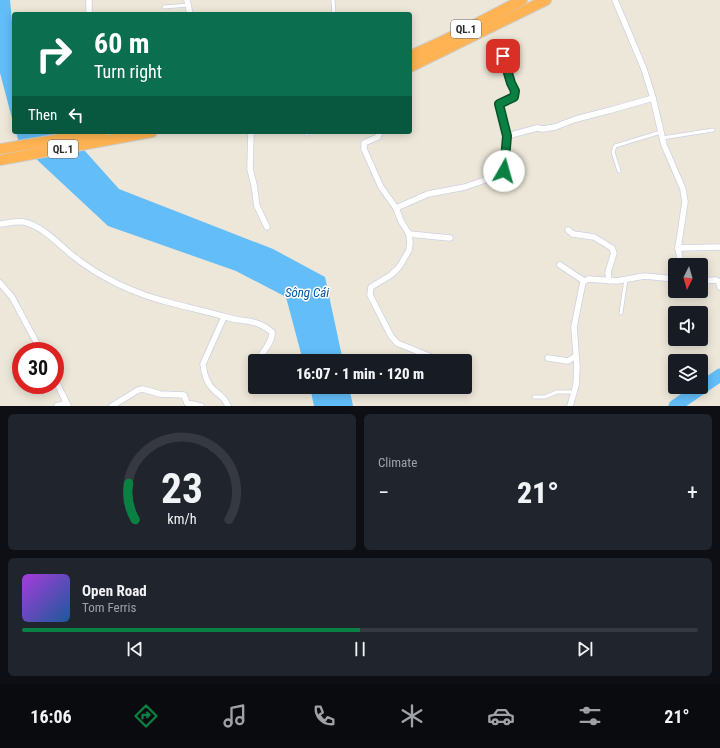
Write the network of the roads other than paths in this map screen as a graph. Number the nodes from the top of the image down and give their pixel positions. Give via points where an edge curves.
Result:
1 (90, 0) edge
2 (333, 0) edge
3 (522, 0) edge
4 (546, 0) edge
5 (614, 0) edge
6 (188, 3) edge
7 (164, 7) dead end
8 (89, 12) edge
9 (334, 12) edge
10 (412, 55) edge
11 (503, 56) dead end
12 (412, 66) edge
13 (653, 98) junction
14 (713, 130) dead end
15 (91, 134) edge
16 (143, 134) edge
17 (251, 134) edge
18 (379, 134) edge
19 (662, 135) junction
20 (507, 136) junction
21 (0, 149) edge
22 (0, 160) edge
23 (619, 171) dead end
24 (396, 208) junction
25 (0, 224) edge
26 (267, 227) dead end
27 (568, 230) dead end
28 (409, 234) junction
29 (450, 238) dead end
30 (720, 247) edge
31 (678, 248) junction
32 (680, 258) edge
33 (560, 265) dead end
34 (668, 278) edge
35 (626, 279) junction
36 (584, 281) junction
37 (609, 281) junction
38 (708, 281) edge
39 (0, 283) edge
40 (720, 287) edge
41 (621, 313) dead end
42 (224, 316) junction
43 (36, 342) edge
44 (262, 354) edge
45 (423, 354) edge
46 (576, 356) junction
47 (548, 358) dead end
48 (574, 392) junction
49 (62, 394) edge
50 (534, 397) dead end
51 (67, 404) edge
52 (57, 406) edge
53 (112, 406) edge
54 (201, 406) edge
55 (228, 406) edge
56 (570, 406) edge

1 - 8 street
2 - 9 lane
3 - 10 highway, QL.1
4 - 12 highway, QL.1
5 - 13 street via 644,69
6 - 7 lane
11 - 20 street via 515,91 514,97 499,104
13 - 19 street
13 - 20 street via 555,127 537,128
14 - 19 lane
15 - 21 highway, QL.1
16 - 22 highway, QL.1
17 - 26 street via 250,169 257,206
18 - 24 street via 364,143 364,149 381,187
19 - 23 lane via 615,146 613,152
19 - 31 street via 666,153 679,177 684,194
20 - 24 street via 502,174 465,187 428,194
24 - 28 street
25 - 42 street via 24,222 54,238 87,267 117,283 164,302
27 - 37 street via 573,234 592,236 612,248 614,253 608,272
28 - 29 street
28 - 45 street via 409,250 400,266 371,288 370,295 397,343
30 - 31 street
31 - 32 street
33 - 36 street
34 - 35 street via 644,276
35 - 37 street
35 - 41 lane
36 - 37 street
36 - 46 street via 574,332
38 - 40 street via 716,280
39 - 43 street via 12,297
42 - 44 street via 252,321 272,332
42 - 55 street via 203,364 208,383 214,391 223,396
46 - 47 street via 568,361
46 - 48 street
48 - 50 lane via 557,392 545,397
48 - 56 street
49 - 51 street
51 - 52 street
53 - 54 street via 126,396 143,389 160,394 184,395 187,402

